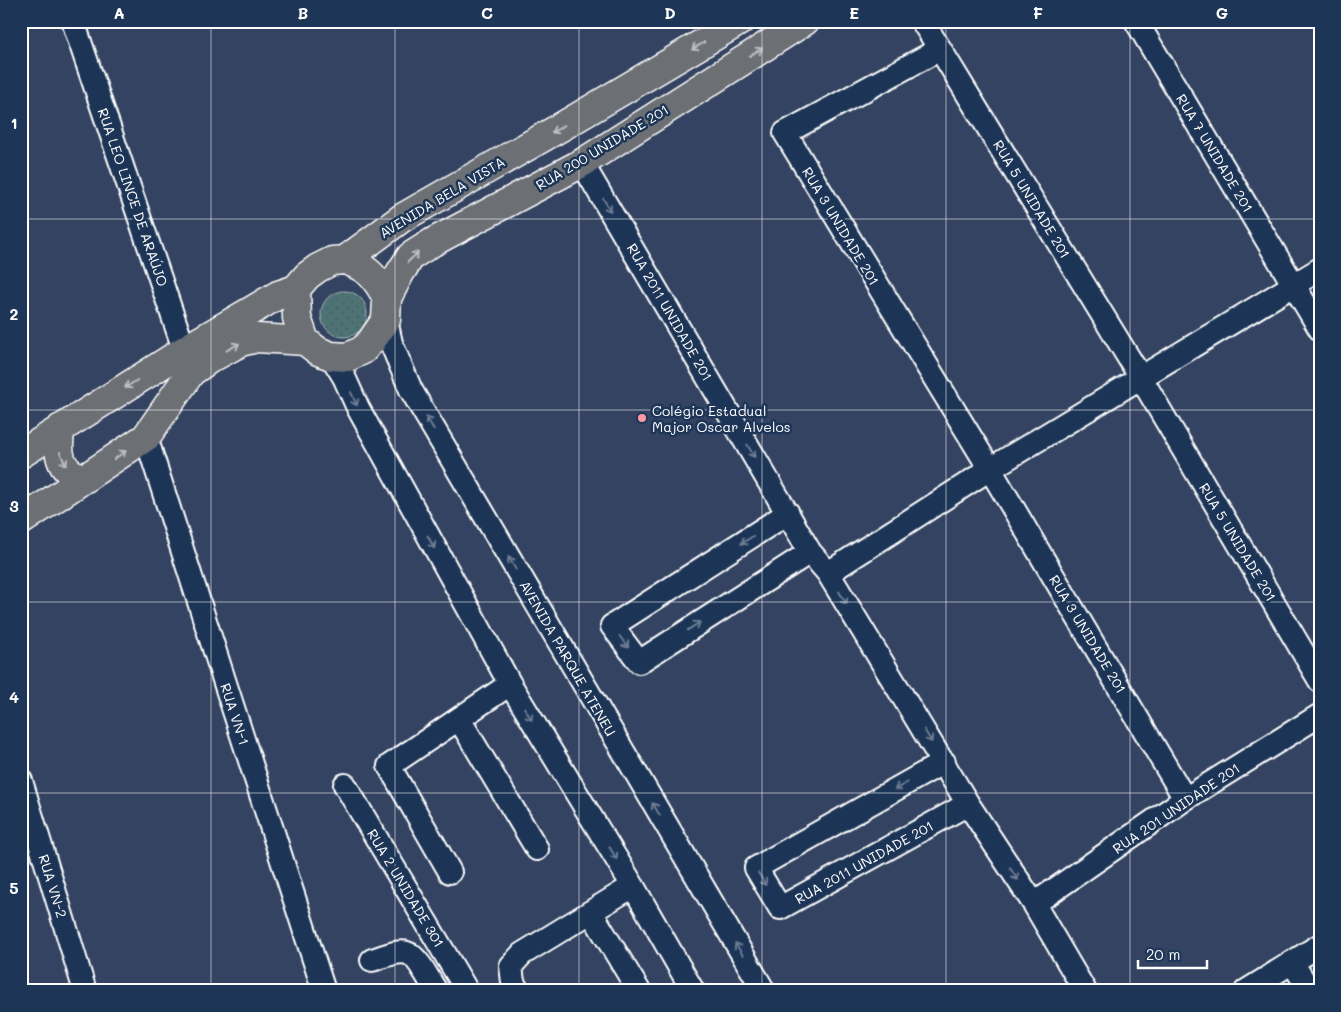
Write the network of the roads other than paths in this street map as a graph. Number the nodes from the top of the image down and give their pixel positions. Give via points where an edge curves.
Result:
1 (73, 21) edge
2 (740, 21) edge
3 (805, 21) edge
4 (922, 21) edge
5 (1136, 21) edge
6 (940, 49) junction
7 (582, 163) junction
8 (344, 260) junction
9 (1320, 269) edge
10 (1293, 285) junction
11 (296, 289) junction
12 (386, 309) junction
13 (1320, 329) edge
14 (305, 342) junction
15 (331, 356) junction
16 (188, 361) junction
17 (1141, 378) junction
18 (62, 428) junction
19 (146, 437) junction
20 (21, 454) edge
21 (990, 469) junction
22 (86, 478) junction
23 (788, 513) junction
24 (21, 521) edge
25 (810, 552) junction
26 (828, 573) junction
27 (1320, 681) edge
28 (510, 684) junction
29 (1320, 715) edge
30 (459, 719) junction
31 (944, 762) junction
32 (21, 781) edge
33 (345, 785) dead end
34 (1185, 799) junction
35 (968, 804) junction
36 (537, 849) dead end
37 (450, 872) dead end
38 (633, 886) junction
39 (1034, 904) junction
40 (591, 912) junction
41 (1320, 945) edge
42 (372, 960) dead end
43 (1292, 962) junction
44 (84, 991) edge
45 (324, 991) edge
46 (436, 991) edge
47 (468, 991) edge
48 (518, 991) edge
49 (639, 991) edge
50 (693, 991) edge
51 (764, 991) edge
52 (1086, 991) edge
53 (1246, 991) edge
54 (1310, 991) edge

1 - 16 street, RUA LEO LINCE DE ARAÚJO
2 -> 8 main road, AVENIDA BELA VISTA via 402,218
7 -> 3 main road, RUA 200 UNIDADE 201
4 - 6 street, RUA 5 UNIDADE 201
5 - 10 street, RUA 7 UNIDADE 201
6 - 17 street, RUA 5 UNIDADE 201
6 - 21 street, RUA 3 UNIDADE 201 via 785,133
12 -> 7 main road, RUA 200 UNIDADE 201 via 400,273 418,251
7 -> 23 street, RUA 2011 UNIDADE 201
8 - 11 main road, AVENIDA BELA VISTA via 332,261 318,268
8 - 12 main road via 358,264 378,280
9 - 10 street
10 - 13 street, RUA 7 UNIDADE 201
10 - 17 street
11 - 14 main road via 297,318
11 - 16 main road, AVENIDA BELA VISTA via 278,295
12 - 15 main road via 372,340 363,350 348,357
51 -> 12 street, AVENIDA PARQUE ATENEU via 411,390 391,343
14 - 15 main road, AVENIDA BELA VISTA
16 -> 14 main road, AVENIDA BELA VISTA via 208,360 241,342 257,338
15 -> 28 street
16 -> 18 main road, AVENIDA BELA VISTA
16 - 19 main road, AVENIDA BELA VISTA
17 - 21 street
17 - 27 street, RUA 5 UNIDADE 201
18 - 20 main road, AVENIDA BELA VISTA
18 -> 22 main road via 59,453 71,473
22 -> 19 main road, AVENIDA BELA VISTA
19 - 45 street, RUA VN-1
21 - 26 street
21 - 34 street, RUA 3 UNIDADE 201
22 - 24 main road, AVENIDA BELA VISTA
23 - 25 street, RUA 2011 UNIDADE 201
23 -> 25 street via 612,626 639,662
25 - 26 street, RUA 2011 UNIDADE 201
26 -> 31 street, RUA 2011 UNIDADE 201
28 - 30 street
28 -> 38 street
29 - 34 street, RUA 201 UNIDADE 201
30 - 36 street
30 - 37 street via 389,766
31 - 35 street, RUA 2011 UNIDADE 201
31 -> 35 street, RUA 2011 UNIDADE 201 via 756,868 780,908
32 - 44 street, RUA VN-2
33 - 47 street, RUA 2 UNIDADE 301
34 - 39 street, RUA 201 UNIDADE 201
35 -> 39 street, RUA 2011 UNIDADE 201
38 - 40 street
38 - 50 street
39 - 52 street, RUA 2011 UNIDADE 201
40 - 48 street via 522,954 512,966 513,982
40 - 49 street
41 - 43 street
42 - 46 street via 409,953
43 - 53 street
43 - 54 street

